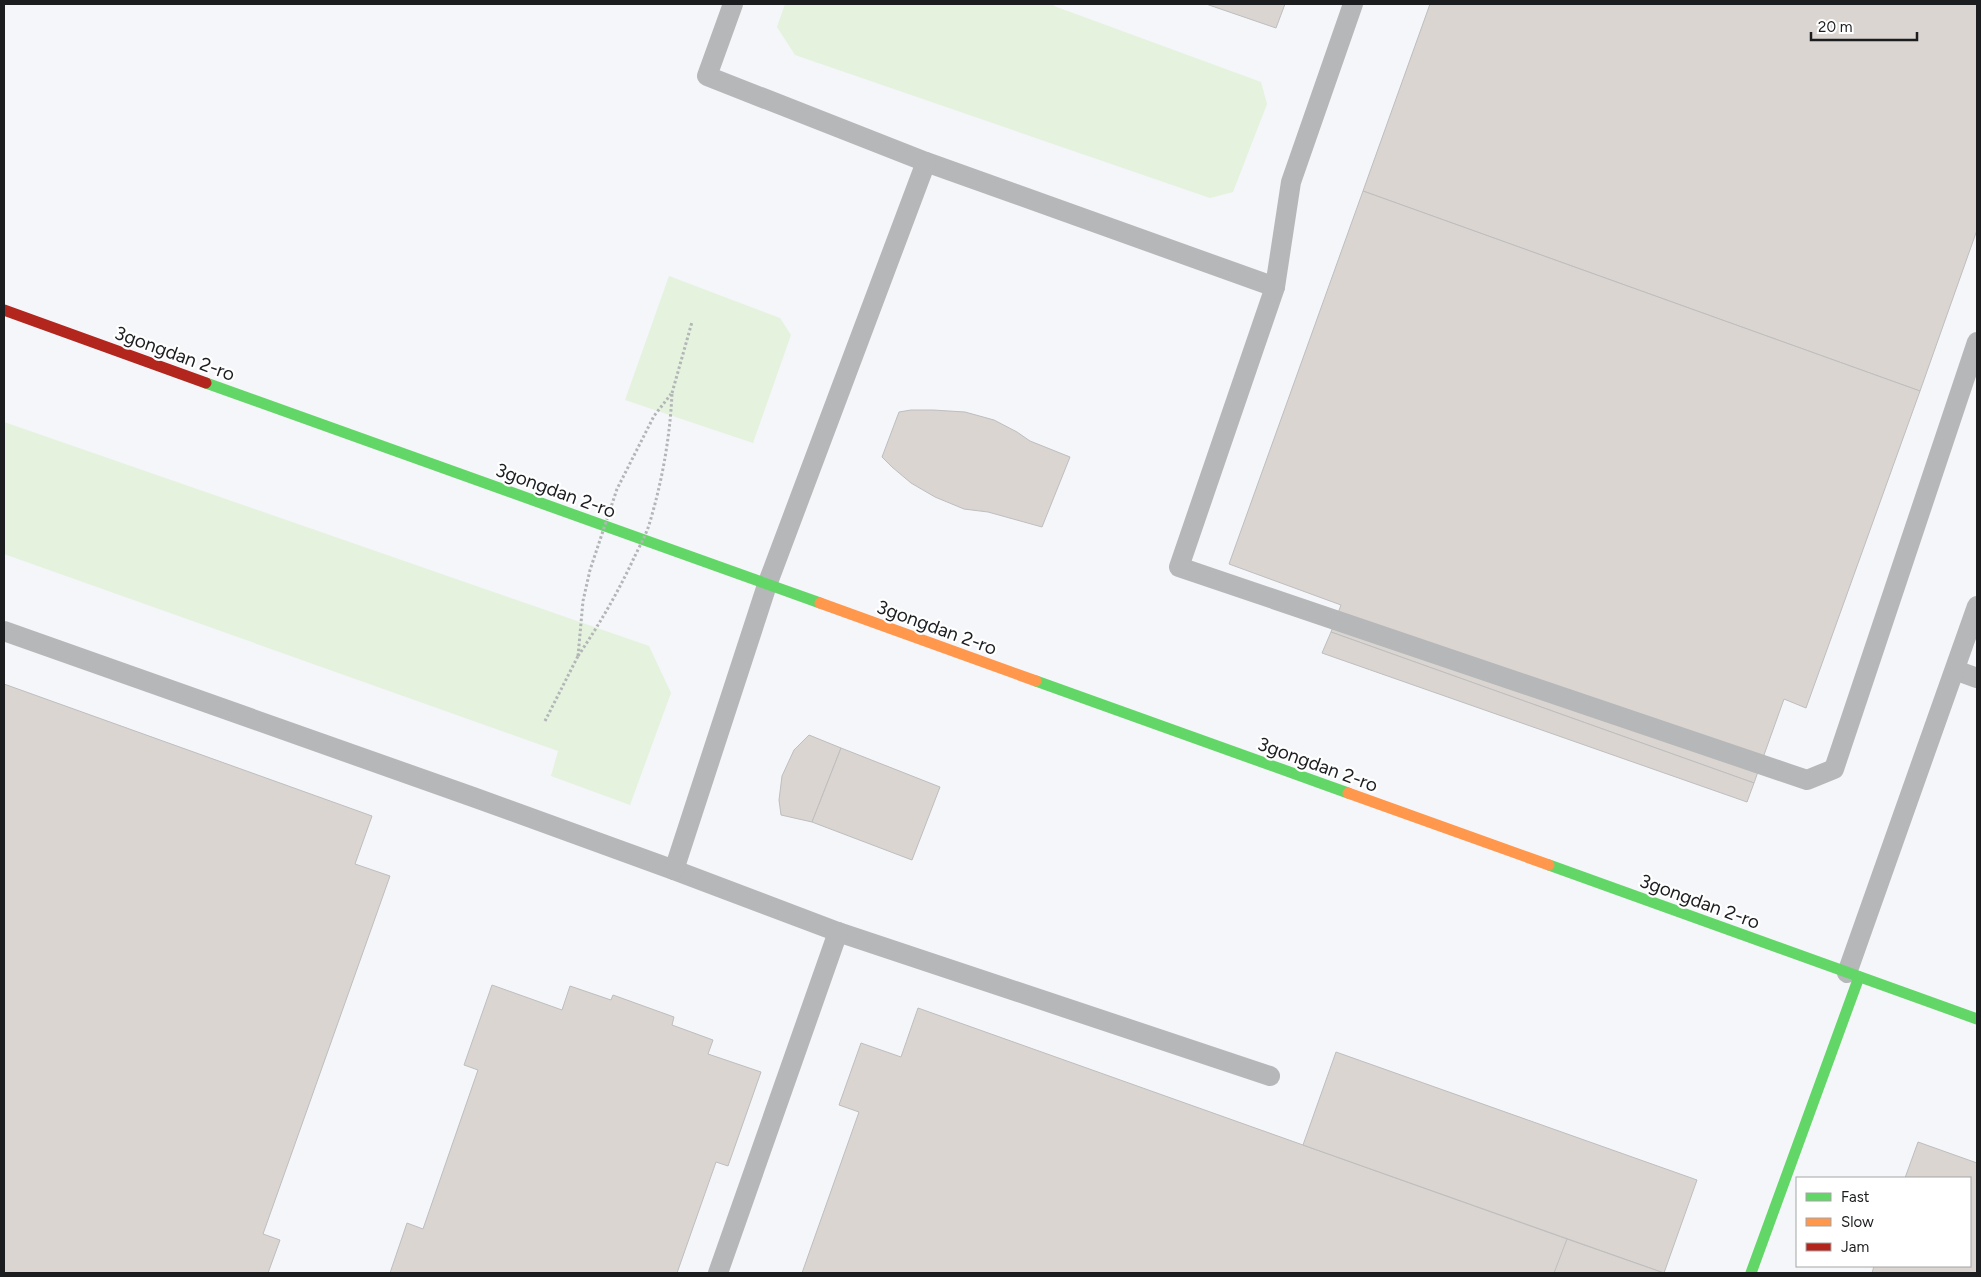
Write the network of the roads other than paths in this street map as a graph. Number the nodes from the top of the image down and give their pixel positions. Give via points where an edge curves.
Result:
1 (733, 4) edge
2 (1353, 4) edge
3 (926, 162) junction
4 (1275, 287) junction
5 (4, 310) edge
6 (1977, 342) edge
7 (767, 585) junction
8 (1977, 606) edge
9 (4, 631) edge
10 (1955, 670) junction
11 (1977, 678) edge
12 (674, 870) junction
13 (838, 932) junction
14 (1853, 975) junction
15 (1977, 1019) edge
16 (1270, 1076) dead end
17 (718, 1273) edge
18 (1751, 1273) edge

1 - 3 lane via 707,76
2 - 4 lane via 1291,182
3 - 4 lane
3 - 7 lane
4 - 6 lane via 1179,567 1806,780 1834,769
5 - 7 street, 3gongdan 2-ro
7 - 12 lane
7 - 14 street, 3gongdan 2-ro
8 - 10 lane
9 - 12 lane
10 - 11 lane
10 - 14 lane
12 - 13 lane
13 - 16 lane
13 - 17 lane
14 - 15 street, 3gongdan 2-ro
14 - 18 street

